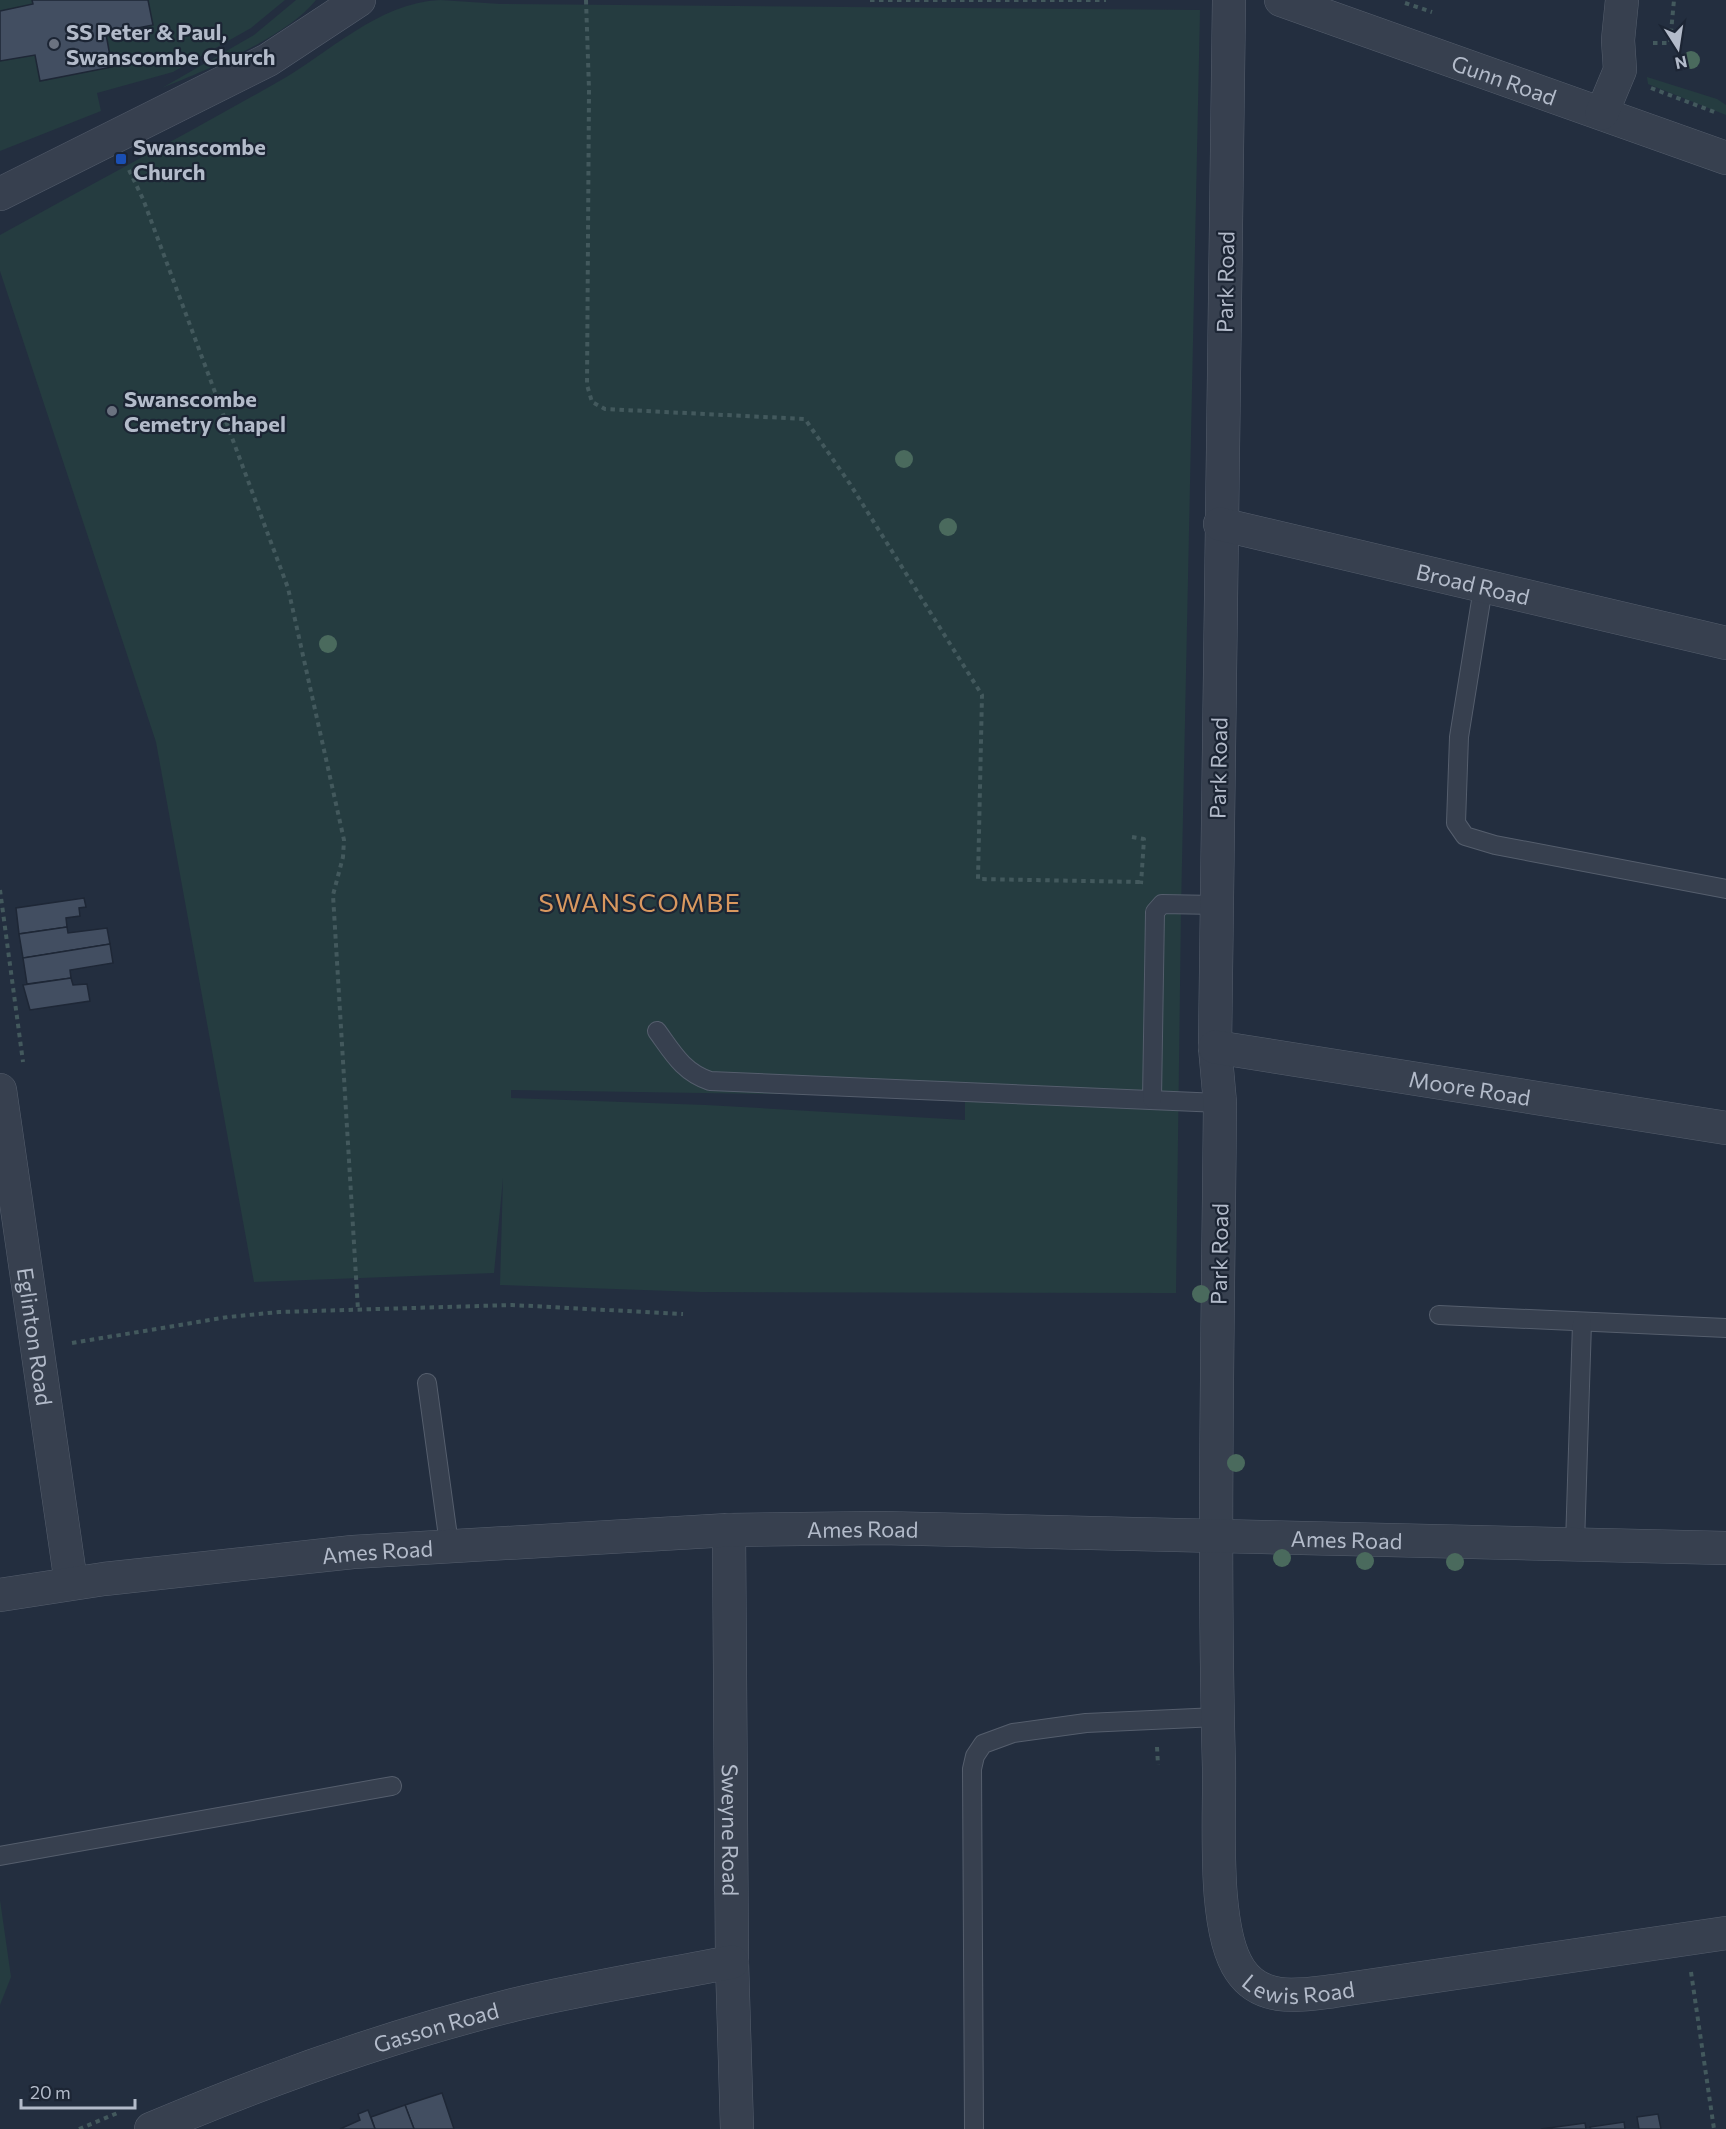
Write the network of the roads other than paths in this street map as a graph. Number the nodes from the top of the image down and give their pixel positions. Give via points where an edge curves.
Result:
1 (359, 0) edge
2 (1229, 0) edge
3 (1281, 0) edge
4 (1622, 0) edge
5 (1602, 113) junction
6 (1726, 158) edge
7 (0, 194) edge
8 (1220, 524) junction
9 (1483, 588) junction
10 (1726, 643) edge
11 (1726, 890) edge
12 (1216, 905) junction
13 (657, 1031) dead end
14 (1215, 1047) junction
15 (0, 1090) edge
16 (1152, 1099) junction
17 (1220, 1103) junction
18 (1726, 1128) edge
19 (6, 1170) edge
20 (1440, 1315) dead end
21 (1582, 1323) junction
22 (1726, 1328) edge
23 (428, 1383) dead end
24 (729, 1530) junction
25 (1215, 1537) junction
26 (448, 1544) junction
27 (1575, 1545) junction
28 (1726, 1548) edge
29 (71, 1583) junction
30 (0, 1595) edge
31 (1217, 1717) junction
32 (392, 1786) dead end
33 (0, 1856) edge
34 (1726, 1933) edge
35 (732, 1962) junction
36 (151, 2129) edge
37 (736, 2129) edge
38 (974, 2129) edge

1 - 7 street via 268,60
2 - 8 street, Park Road
3 - 5 street, Gunn Road
4 - 5 street via 1620,70
5 - 6 street, Gunn Road
8 - 9 street, Broad Road
8 - 12 street, Park Road
9 - 10 street, Broad Road
9 - 11 lane via 1460,737 1456,823 1465,836
12 - 14 street, Park Road
12 - 16 lane via 1162,904 1155,912
13 - 16 lane via 680,1064 694,1076 710,1081
14 - 17 street, Park Road
14 - 18 street, Moore Road
15 - 19 street, Eglinton Road
16 - 17 lane
17 - 25 street, Park Road
19 - 29 street, Eglinton Road
20 - 21 lane
21 - 22 lane
21 - 27 lane
23 - 26 lane
24 - 25 street, Ames Road via 880,1528
24 - 26 street, Ames Road
24 - 35 street, Sweyne Road
25 - 27 street, Ames Road
25 - 31 street, Lewis Road
26 - 29 street, Ames Road
27 - 28 street, Ames Road
29 - 30 street, Ames Road
31 - 34 street, Lewis Road via 1225,1936 1240,1971 1266,1992 1294,1995 1334,1991
31 - 38 lane via 1040,1728 988,1740 979,1748 972,1769
32 - 33 lane
35 - 36 street, Gasson Road via 525,2003 460,2020 302,2070
35 - 37 street, Sweyne Road

